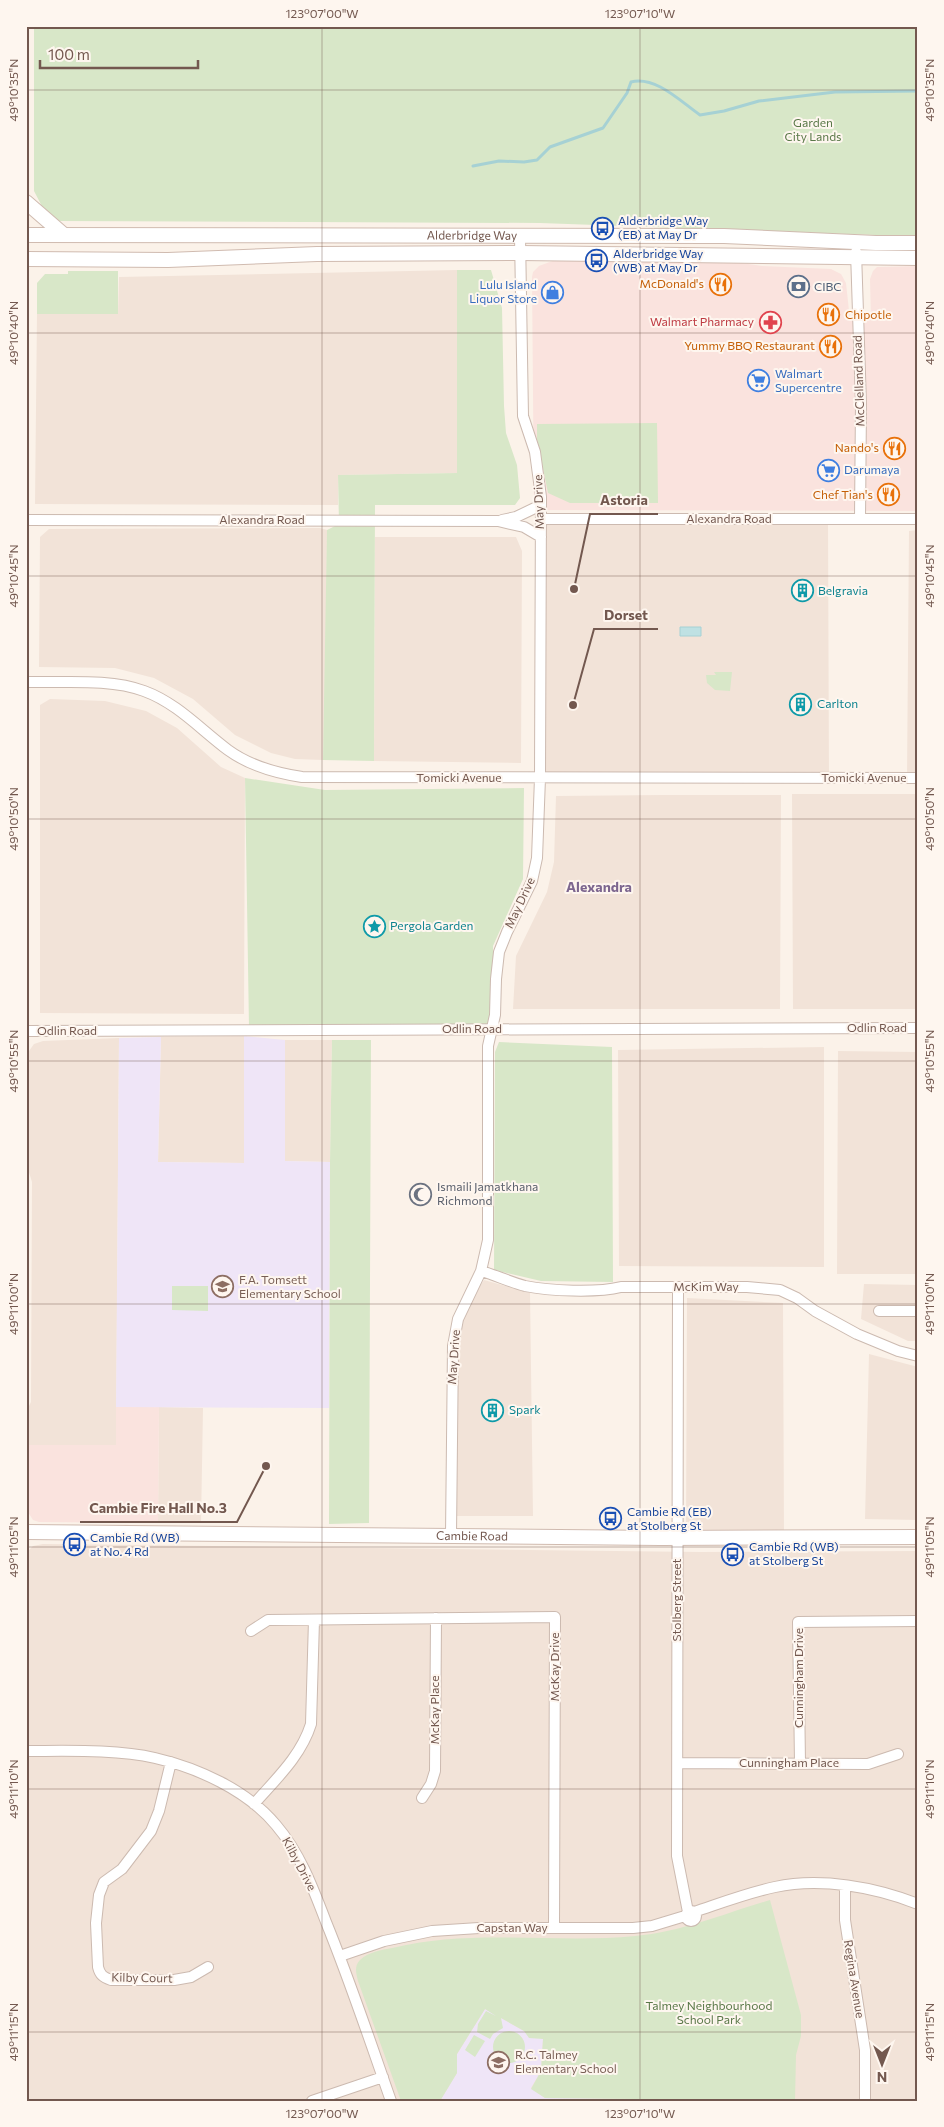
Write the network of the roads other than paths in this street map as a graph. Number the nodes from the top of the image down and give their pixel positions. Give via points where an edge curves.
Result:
1 (26, 202) edge
2 (26, 235) edge
3 (64, 235) junction
4 (520, 236) junction
5 (856, 242) junction
6 (918, 243) edge
7 (520, 253) junction
8 (856, 258) junction
9 (918, 258) edge
10 (26, 260) edge
11 (541, 505) junction
12 (541, 519) junction
13 (860, 519) junction
14 (918, 519) edge
15 (26, 520) edge
16 (498, 521) junction
17 (541, 537) junction
18 (26, 682) edge
19 (540, 778) junction
20 (918, 778) edge
21 (918, 1028) edge
22 (492, 1029) junction
23 (26, 1031) edge
24 (481, 1270) junction
25 (678, 1287) junction
26 (879, 1311) dead end
27 (918, 1311) edge
28 (918, 1356) edge
29 (26, 1532) edge
30 (451, 1535) junction
31 (918, 1537) edge
32 (677, 1538) junction
33 (436, 1618) junction
34 (314, 1620) junction
35 (918, 1622) edge
36 (251, 1630) dead end
37 (26, 1751) edge
38 (898, 1754) dead end
39 (172, 1762) junction
40 (678, 1763) junction
41 (800, 1763) junction
42 (422, 1798) dead end
43 (254, 1804) junction
44 (845, 1886) junction
45 (918, 1904) edge
46 (689, 1913) junction
47 (554, 1928) junction
48 (340, 1956) junction
49 (208, 1968) dead end
50 (383, 2077) junction
51 (312, 2101) edge
52 (391, 2101) edge
53 (865, 2101) edge

1 - 3 main road
2 - 3 main road, Alderbridge Way
3 - 4 main road, Alderbridge Way
4 - 5 main road, Alderbridge Way via 724,236
4 - 7 street, May Drive
5 - 6 main road, Alderbridge Way
5 - 8 street, McClelland Road
7 - 8 main road, Alderbridge Way
7 - 10 main road, Alderbridge Way
7 - 11 street, May Drive via 523,416 540,476
8 - 9 main road, Alderbridge Way
8 - 13 street, McClelland Road via 861,404
11 - 12 street, May Drive
11 - 16 street, Alexandra Road via 516,517
12 - 13 street, Alexandra Road
12 - 17 street, May Drive
13 - 14 street, Alexandra Road
15 - 16 street, Alexandra Road
16 - 17 street, Alexandra Road via 524,527
17 - 19 street, May Drive
18 - 19 street, Tomicki Avenue via 104,683 143,690 182,712 229,751 273,773 302,777
19 - 20 street, Tomicki Avenue
19 - 22 street, May Drive via 537,858 532,880 500,952
21 - 22 street, Odlin Road
22 - 23 street, Odlin Road
22 - 24 street, May Drive via 488,1046 488,1240
24 - 25 street, McKim Way via 524,1285 548,1289
24 - 30 street, May Drive via 458,1319 453,1346
25 - 28 street, McKim Way via 780,1290 857,1334
25 - 32 street, Stolberg Street
26 - 27 street
29 - 30 main road, Cambie Road
30 - 32 main road, Cambie Road
31 - 32 main road, Cambie Road
32 - 40 street, Stolberg Street
33 - 34 street, McKay Drive
33 - 42 street, McKay Place via 435,1771
33 - 47 street, McKay Drive via 555,1617
34 - 36 street, McKay Drive via 268,1620
34 - 43 street via 312,1724 307,1738 286,1767
35 - 41 street, Cunningham Drive via 798,1622
37 - 39 street, Kilby Drive via 131,1754
38 - 41 street, Cunningham Place via 868,1764
39 - 43 street, Kilby Drive via 213,1778
39 - 49 street, Kilby Court via 151,1831 122,1869 104,1882 99,1895 96,1922 99,1974 111,1980 174,1980 191,1977
40 - 41 street, Cunningham Place
40 - 46 street, Stolberg Street via 677,1856
43 - 48 street, Kilby Drive via 276,1824 293,1848
44 - 45 street, Capstan Way
44 - 46 street, Capstan Way via 776,1887
44 - 53 street, Regina Avenue via 845,1920 865,2050
46 - 47 street, Capstan Way via 652,1926
47 - 48 street, Capstan Way via 432,1931 384,1941
48 - 50 street, Kilby Drive
50 - 51 street
50 - 52 street, Kilby Drive

